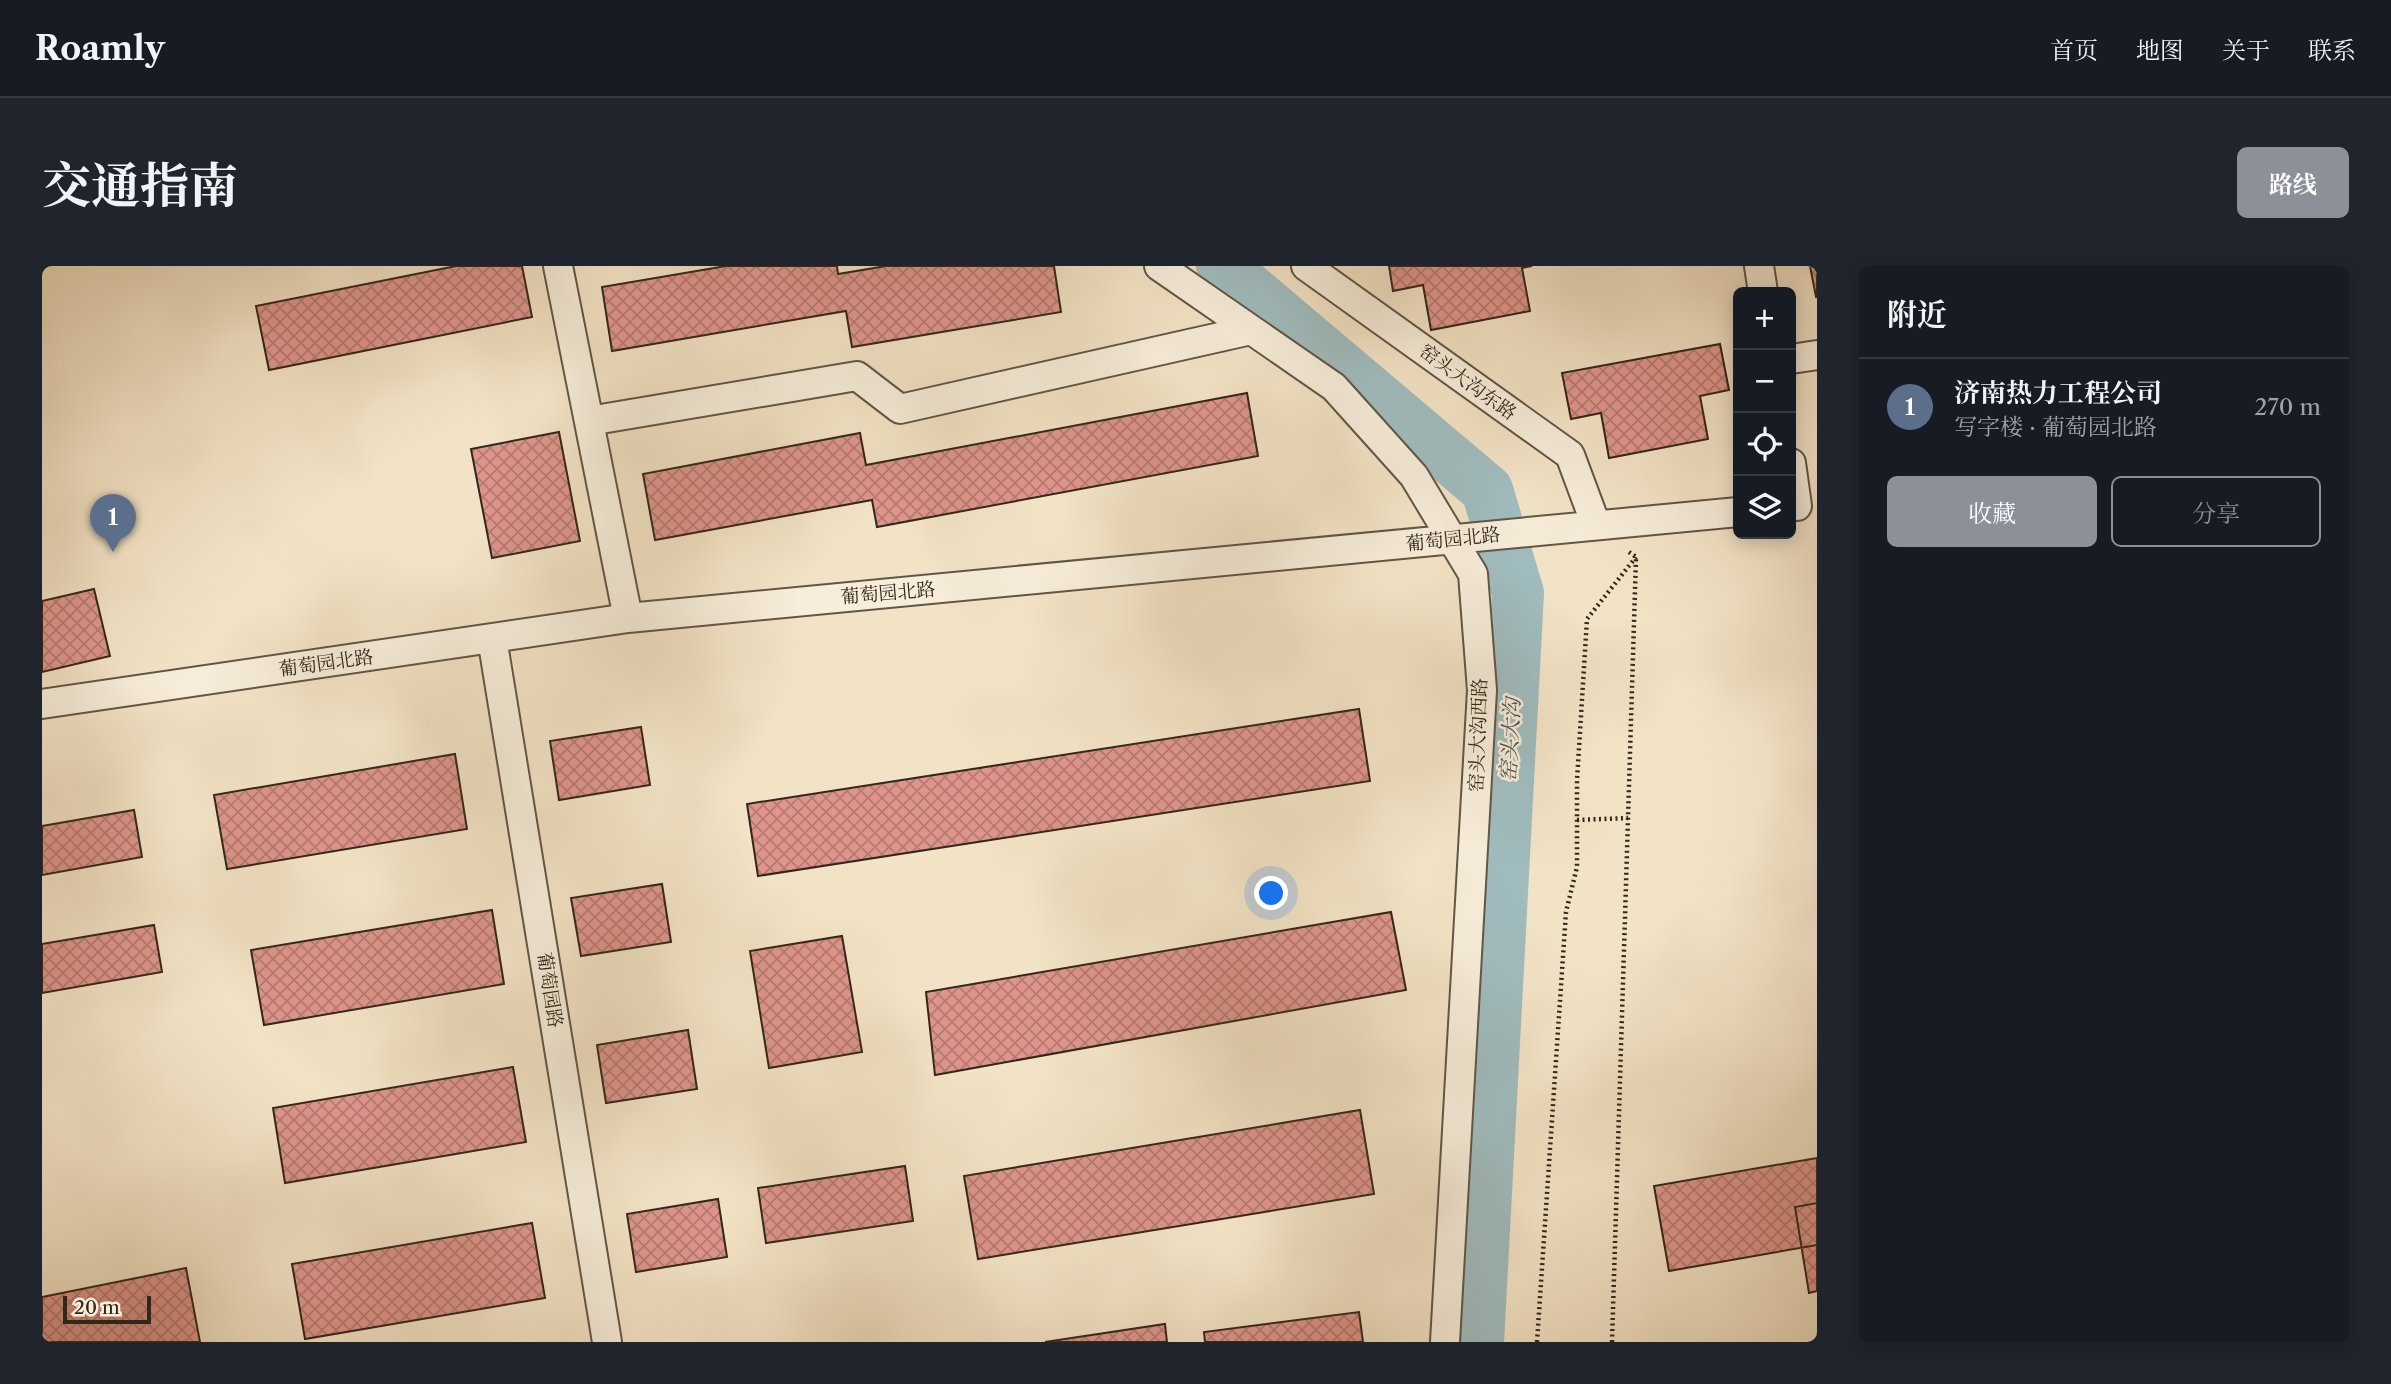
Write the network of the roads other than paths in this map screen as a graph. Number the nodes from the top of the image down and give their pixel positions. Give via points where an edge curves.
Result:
1 (558, 266) edge
2 (1159, 266) edge
3 (1306, 266) edge
4 (1759, 266) edge
5 (1762, 287) edge
6 (1251, 330) junction
7 (1817, 355) edge
8 (1796, 358) edge
9 (589, 421) junction
10 (1794, 476) edge
11 (1802, 506) edge
12 (1733, 512) edge
13 (1596, 525) junction
14 (1453, 540) junction
15 (628, 618) junction
16 (492, 638) junction
17 (42, 704) edge
18 (607, 1342) edge
19 (1445, 1342) edge

1 - 9 street
2 - 6 street, 窑头大沟西路
3 - 13 street, 窑头大沟东路 via 1570,456
4 - 5 street
6 - 9 street via 900,409 858,376
6 - 14 street, 窑头大沟西路 via 1334,387 1414,477
7 - 8 street
9 - 15 street
10 - 11 street
12 - 13 street, 葡萄园北路
13 - 14 street, 葡萄园北路
14 - 15 street, 葡萄园北路
14 - 19 street, 窑头大沟西路 via 1474,574 1482,690
15 - 16 street, 葡萄园北路
16 - 17 street, 葡萄园北路
16 - 18 street, 葡萄园路

